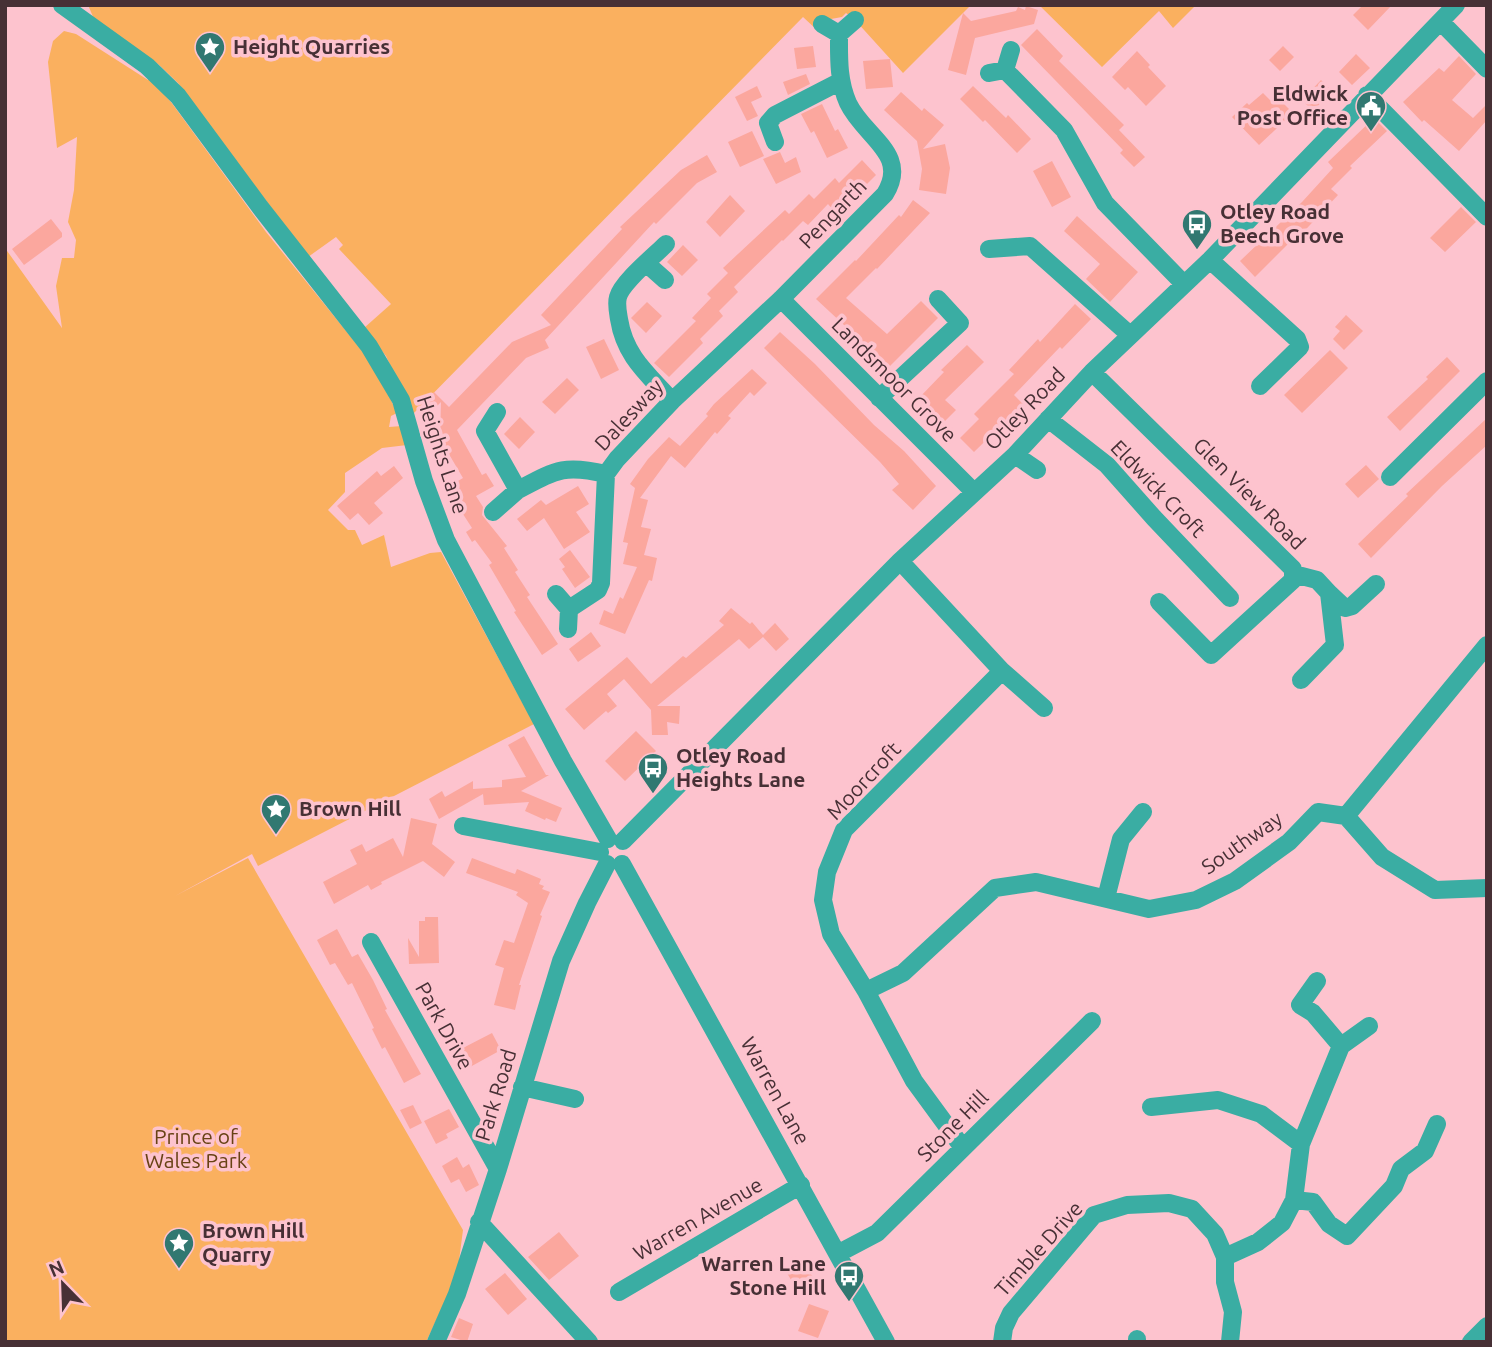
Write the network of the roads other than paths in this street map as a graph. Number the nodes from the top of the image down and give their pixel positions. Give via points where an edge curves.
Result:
1 (62, 5) edge
2 (1456, 5) edge
3 (855, 20) dead end
4 (1441, 22) junction
5 (822, 24) dead end
6 (839, 34) junction
7 (1011, 50) dead end
8 (1487, 69) edge
9 (841, 82) junction
10 (1367, 95) junction
11 (775, 142) dead end
12 (1487, 217) edge
13 (666, 244) dead end
14 (989, 248) dead end
15 (1210, 260) junction
16 (647, 264) junction
17 (665, 280) dead end
18 (1184, 284) junction
19 (781, 299) junction
20 (938, 299) dead end
21 (1130, 335) junction
22 (1092, 372) junction
23 (1487, 381) edge
24 (1259, 386) dead end
25 (879, 398) junction
26 (672, 401) junction
27 (497, 412) dead end
28 (1048, 419) junction
29 (1014, 455) junction
30 (1037, 470) dead end
31 (606, 474) junction
32 (1390, 477) dead end
33 (518, 490) junction
34 (974, 492) junction
35 (493, 512) dead end
36 (900, 561) junction
37 (1294, 574) junction
38 (1376, 584) dead end
39 (1329, 593) junction
40 (556, 594) dead end
41 (1230, 598) dead end
42 (1159, 602) dead end
43 (569, 609) junction
44 (568, 629) dead end
45 (1487, 645) edge
46 (1002, 671) junction
47 (1301, 680) dead end
48 (1044, 708) dead end
49 (1143, 812) dead end
50 (1346, 816) junction
51 (463, 826) dead end
52 (612, 852) junction
53 (1487, 888) edge
54 (1106, 898) junction
55 (372, 942) dead end
56 (1317, 981) dead end
57 (866, 991) junction
58 (1091, 1021) dead end
59 (1369, 1026) dead end
60 (1340, 1046) junction
61 (522, 1087) junction
62 (575, 1099) dead end
63 (1151, 1107) dead end
64 (1437, 1124) dead end
65 (1301, 1144) junction
66 (963, 1147) junction
67 (498, 1169) junction
68 (801, 1185) junction
69 (1294, 1200) junction
70 (479, 1222) junction
71 (839, 1253) junction
72 (1225, 1257) junction
73 (619, 1292) dead end
74 (1487, 1326) edge
75 (436, 1342) edge
76 (589, 1342) edge
77 (886, 1342) edge
78 (1002, 1342) edge
79 (1230, 1342) edge
80 (1471, 1342) edge

1 - 52 street, Heights Lane via 147,66 178,96 369,346 401,400 446,541
2 - 4 street, Otley Road
3 - 6 street
4 - 8 street
4 - 10 street, Otley Road
5 - 6 street
6 - 9 street, Pengarth
7 - 18 street via 997,72 1064,130 1105,203
9 - 11 street via 775,116 768,123
9 - 19 street, Pengarth via 856,117 889,155 892,183
10 - 12 street
10 - 15 street, Otley Road
13 - 16 street
14 - 21 street via 1030,246
15 - 18 street, Otley Road
15 - 24 street via 1300,346
16 - 17 street
16 - 26 street via 618,296 622,338
18 - 21 street, Otley Road
19 - 25 street, Landsmoor Grove
19 - 26 street, Dalesway
20 - 25 street via 960,323
21 - 22 street, Otley Road
22 - 28 street, Otley Road
22 - 37 street, Glen View Road
23 - 32 street
25 - 34 street, Landsmoor Grove
26 - 31 street, Dalesway
27 - 33 street via 476,432
28 - 29 street, Otley Road
28 - 41 street, Eldwick Croft via 1107,465
29 - 30 street
29 - 34 street, Otley Road
31 - 33 street via 556,470
31 - 43 street, Dalesway via 601,583 598,590
33 - 35 street
34 - 36 street, Otley Road
36 - 46 street
36 - 52 street, Otley Road
37 - 39 street via 1317,580
37 - 42 street, Glen View Road via 1293,580 1211,655
38 - 39 street via 1345,608
39 - 47 street via 1335,645
40 - 43 street
43 - 44 street
45 - 50 street
46 - 48 street
46 - 57 street, Moorcroft via 844,830 827,872 823,900 831,934
49 - 54 street via 1121,839
50 - 53 street via 1382,857 1435,890
50 - 54 street, Southway via 1318,812 1289,842 1235,881 1196,900 1149,909
51 - 52 street
52 - 61 street, Park Road via 561,961
52 - 68 street, Warren Lane
54 - 57 street, Southway via 1037,882 995,888 903,973
55 - 67 street, Park Drive
56 - 60 street via 1300,1005 1313,1013
57 - 66 street, Moorcroft via 914,1081
58 - 66 street, Stone Hill
59 - 60 street
60 - 65 street
61 - 62 street
61 - 67 street, Park Road
63 - 65 street via 1218,1100 1261,1114
64 - 69 street via 1426,1150 1401,1169 1394,1186 1347,1236 1329,1224 1313,1202
65 - 69 street
66 - 71 street, Stone Hill via 877,1233
67 - 70 street, Park Road
68 - 71 street, Warren Lane
68 - 73 street, Warren Avenue
69 - 72 street via 1282,1223 1258,1242
70 - 75 street, Park Road via 457,1294
70 - 76 street
71 - 77 street, Warren Lane
72 - 78 street, Timble Drive via 1215,1234 1192,1209 1169,1203 1127,1205 1094,1215 1011,1313
72 - 79 street, Timble Drive via 1225,1282 1233,1312
74 - 80 street

